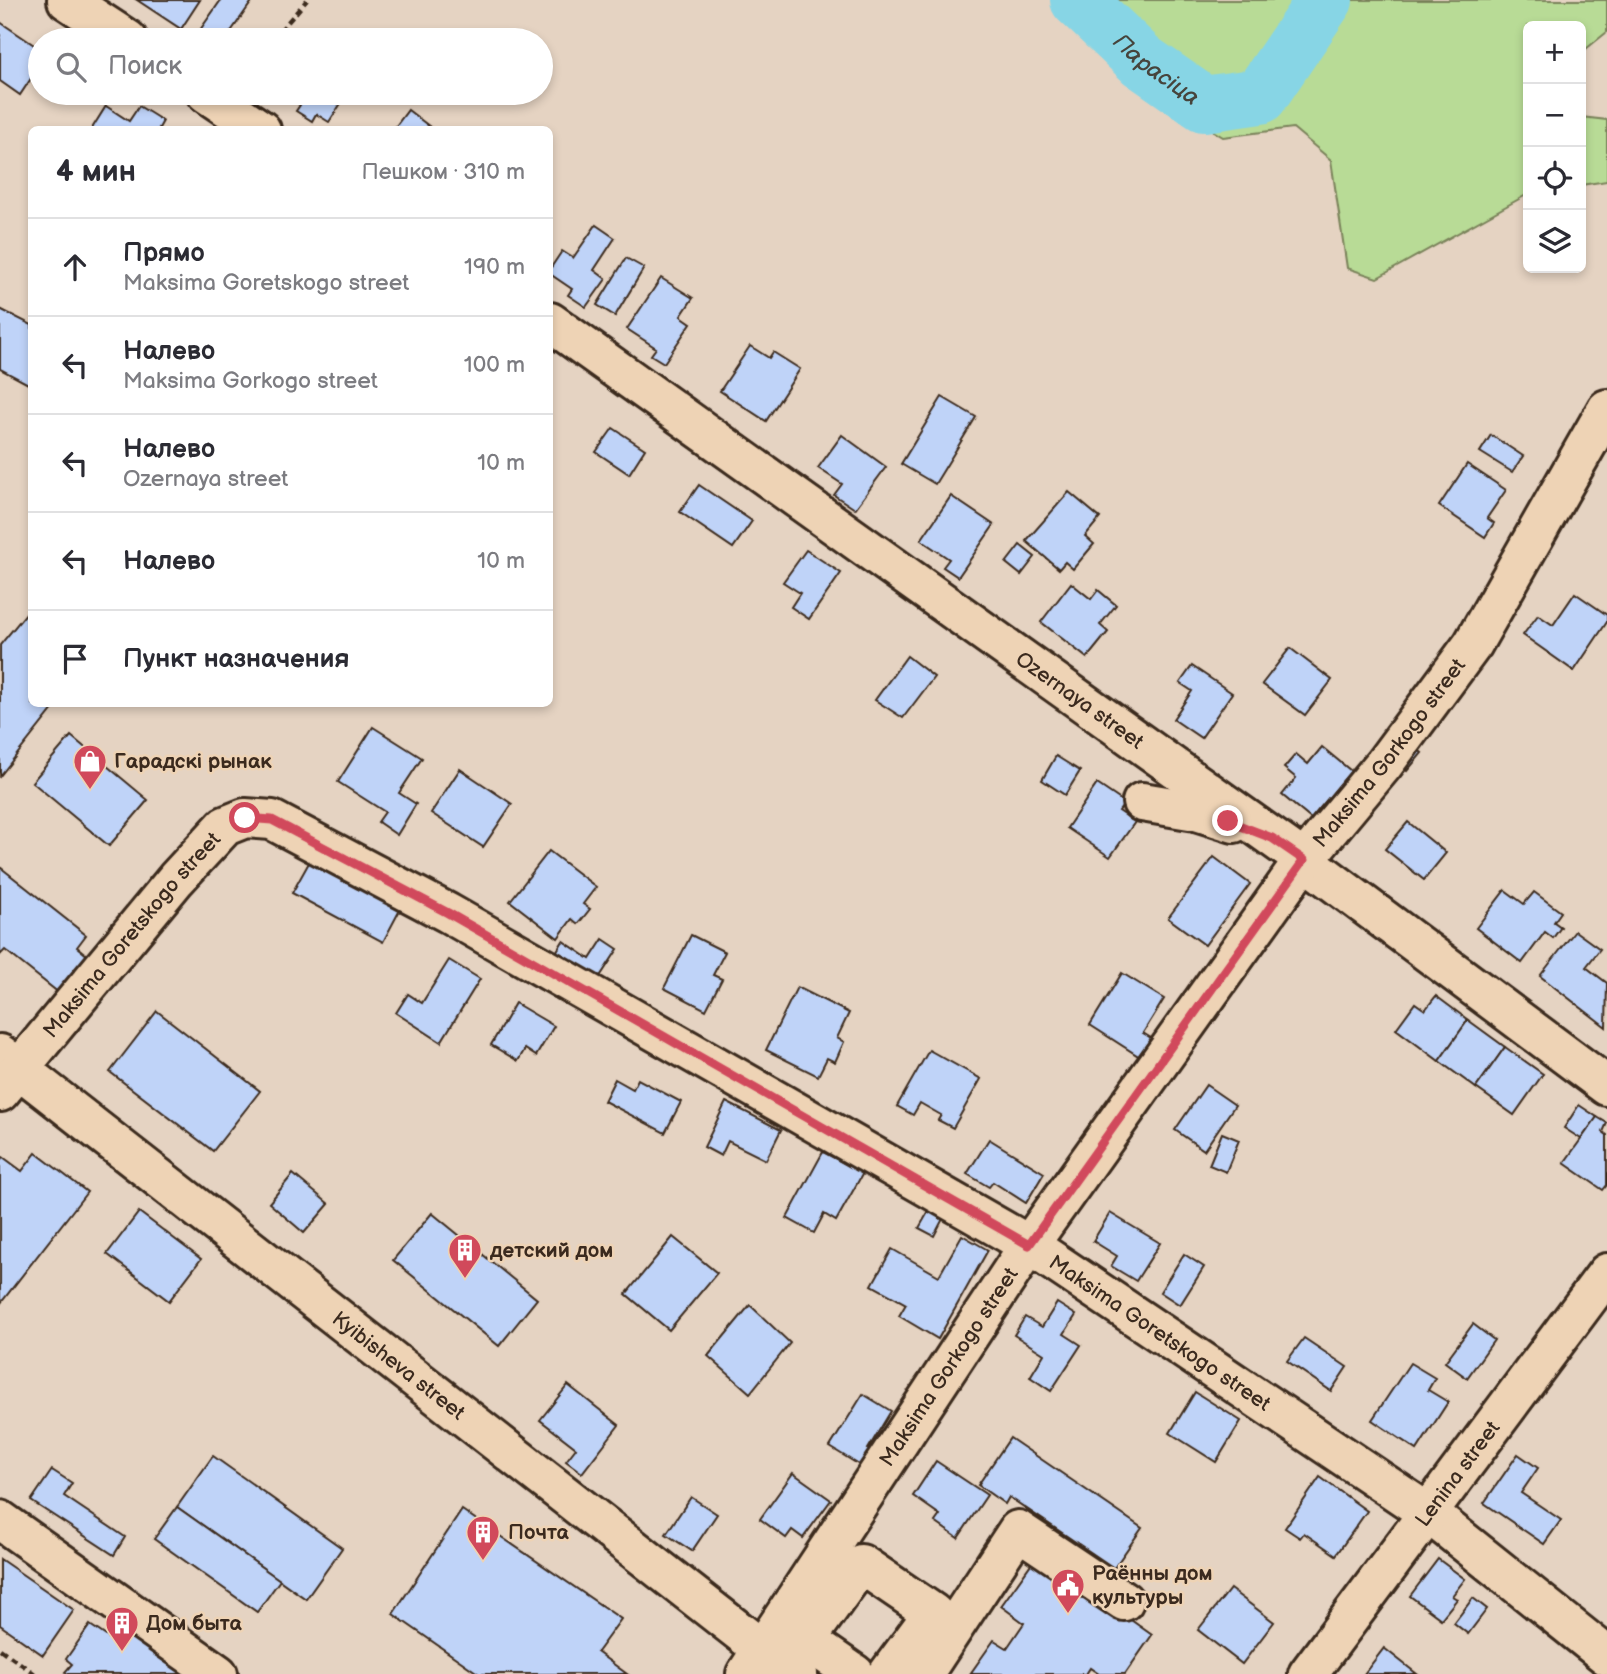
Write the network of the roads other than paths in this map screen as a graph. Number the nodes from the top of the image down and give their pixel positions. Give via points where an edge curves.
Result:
1 (67, 0) edge
2 (110, 28) edge
3 (224, 105) edge
4 (255, 126) edge
5 (553, 323) edge
6 (1607, 409) edge
7 (1142, 802) dead end
8 (1272, 838) junction
9 (1304, 860) junction
10 (6, 1072) edge
11 (1607, 1086) edge
12 (1029, 1245) junction
13 (1607, 1273) edge
14 (1428, 1513) junction
15 (0, 1520) edge
16 (1124, 1601) dead end
17 (1607, 1656) edge
18 (754, 1662) edge
19 (909, 1670) edge
20 (218, 1674) edge
21 (798, 1674) edge
22 (855, 1674) edge
23 (1308, 1674) edge

1 - 2 street
3 - 4 street
5 - 8 street, Ozernaya street
6 - 9 street, Maksima Gorkogo street via 1473,644 1384,764
7 - 8 street via 1196,811
8 - 9 street, Ozernaya street
9 - 11 street, Ozernaya street
9 - 12 street, Maksima Gorkogo street
10 - 12 street, Maksima Goretskogo street via 225,826 245,818 272,820 448,913
10 - 18 street, Kyibisheva street
12 - 14 street, Maksima Goretskogo street
12 - 18 street, Maksima Gorkogo street
13 - 14 street, Lenina street
14 - 17 street, Maksima Goretskogo street
14 - 23 street, Lenina street
15 - 20 street
16 - 19 street via 1018,1530
18 - 21 street, Kyibisheva street
19 - 22 street via 933,1613 861,1564 806,1640

